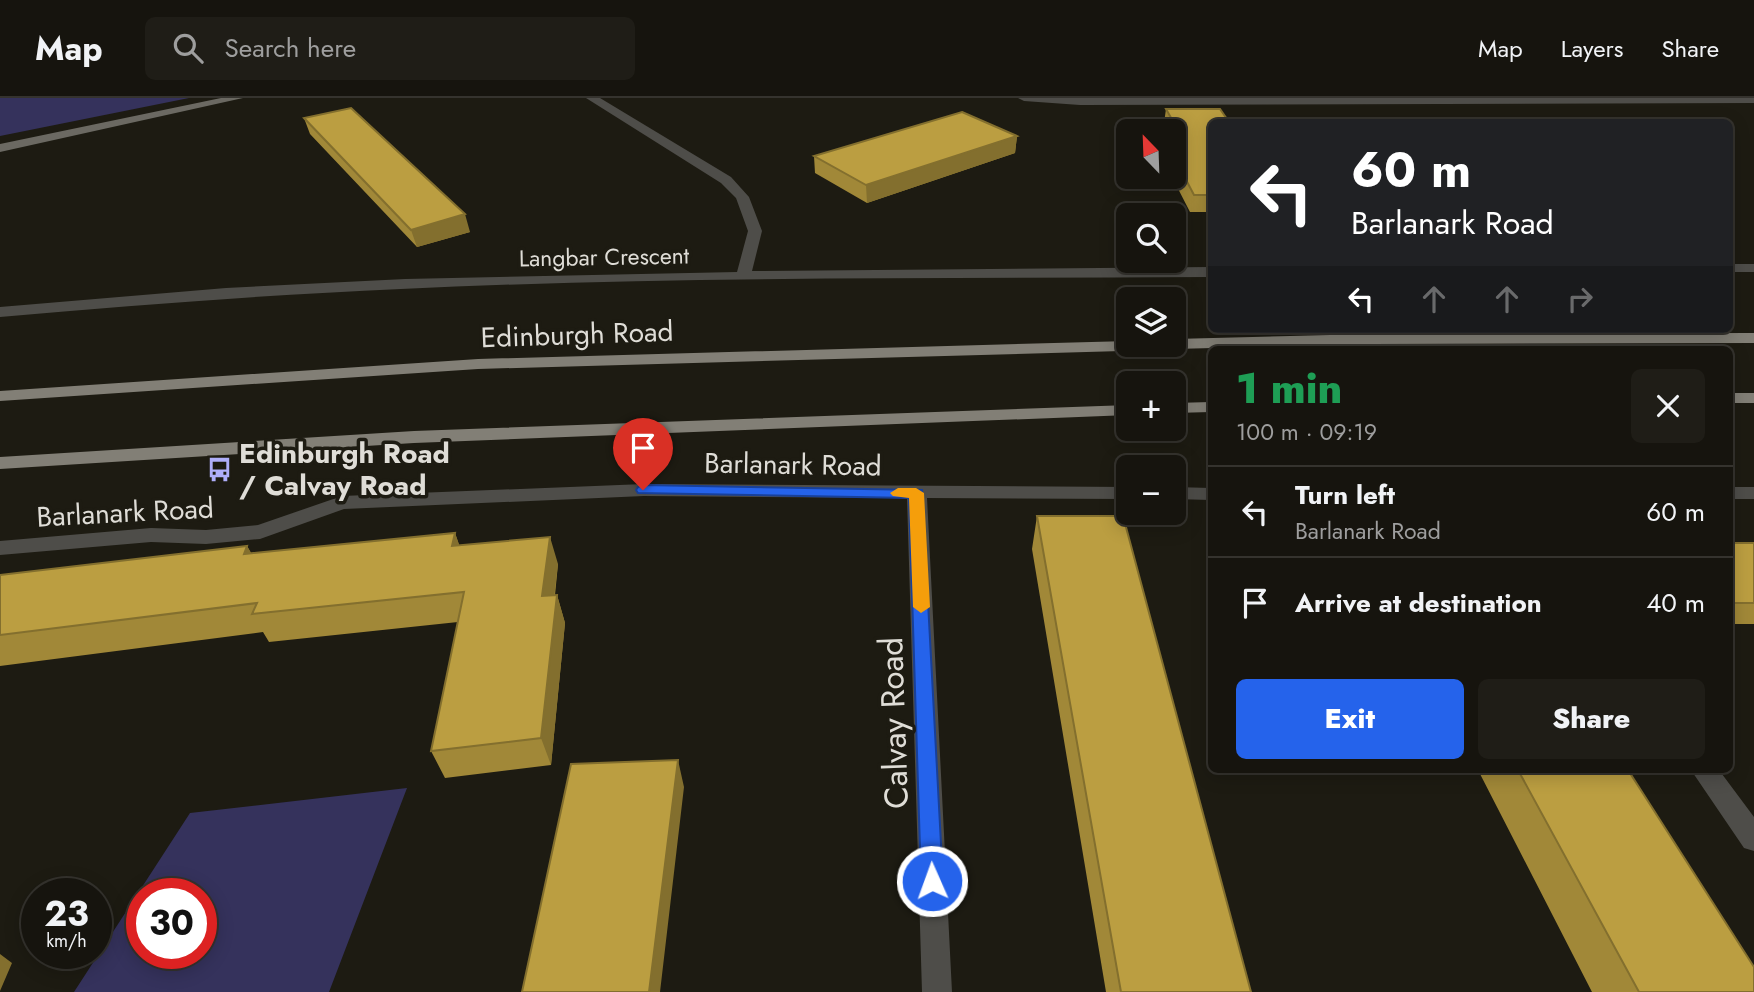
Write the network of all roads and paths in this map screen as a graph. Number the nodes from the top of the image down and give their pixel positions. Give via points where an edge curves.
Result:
1 (237, 98) edge
2 (592, 98) edge
3 (1024, 98) edge
4 (1705, 99) edge
5 (1754, 100) edge
6 (0, 148) edge
7 (1733, 268) edge
8 (1754, 268) edge
9 (1208, 272) edge
10 (743, 276) junction
11 (0, 313) edge
12 (1754, 338) edge
13 (1186, 344) edge
14 (1116, 346) edge
15 (0, 396) edge
16 (1733, 398) edge
17 (1754, 398) edge
18 (1208, 407) edge
19 (1186, 408) edge
20 (1116, 410) edge
21 (0, 463) edge
22 (916, 493) junction
23 (1116, 493) edge
24 (1754, 493) edge
25 (1186, 494) edge
26 (1208, 494) edge
27 (1733, 494) edge
28 (0, 548) edge
29 (1706, 773) edge
30 (1754, 839) edge
31 (937, 992) edge

1 - 6 street
2 - 10 street via 726,180 742,197 755,231
3 - 4 street via 1080,102
4 - 5 street
7 - 8 street
9 - 10 street, Langbar Crescent
10 - 11 street, Langbar Crescent via 322,288
12 - 13 main road
14 - 15 main road, Edinburgh Road via 478,364
16 - 17 main road
18 - 19 main road
20 - 21 main road via 414,437
22 - 23 street, Barlanark Road
22 - 28 street, Barlanark Road via 643,490 342,503 260,532 206,537 151,535
22 - 31 street, Calvay Road
24 - 27 street
25 - 26 street
29 - 30 street

